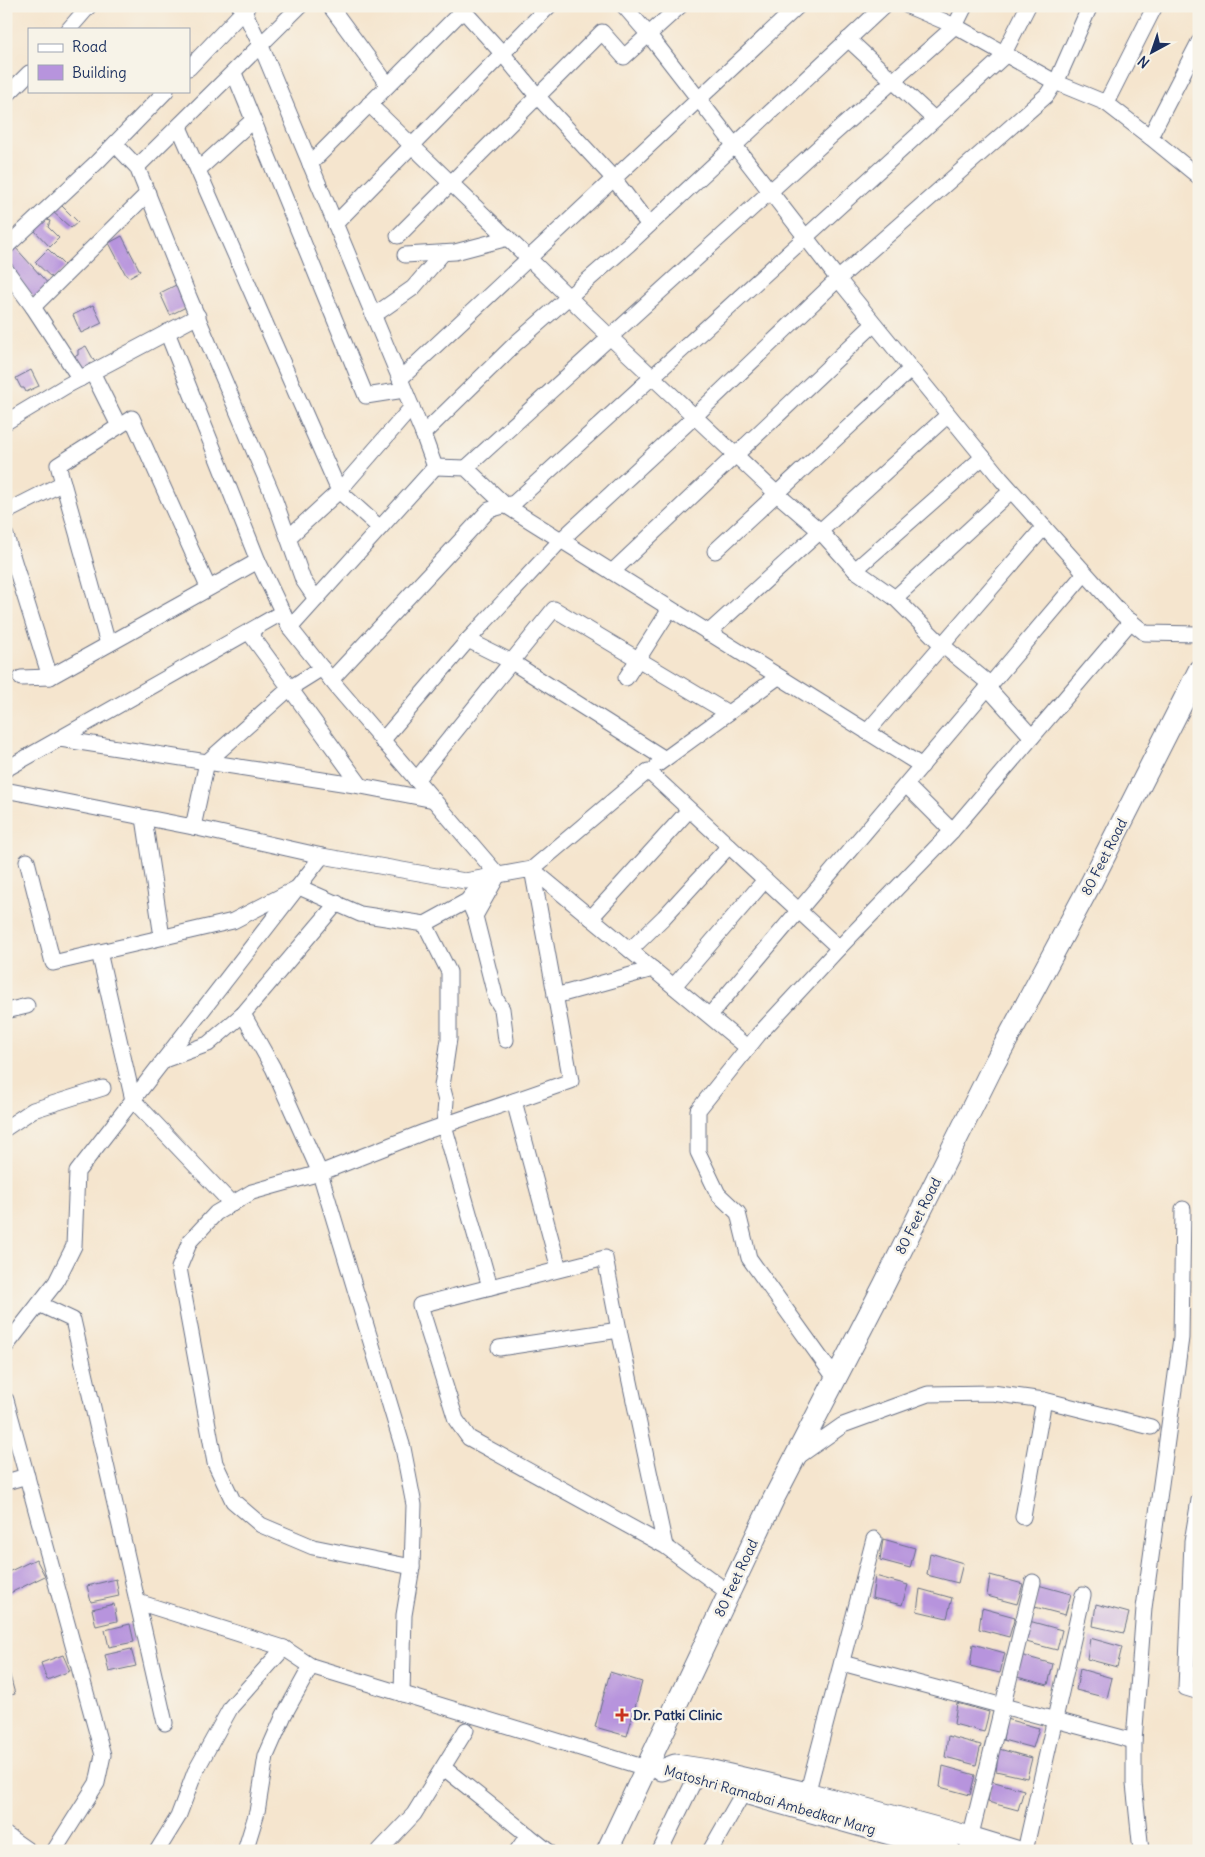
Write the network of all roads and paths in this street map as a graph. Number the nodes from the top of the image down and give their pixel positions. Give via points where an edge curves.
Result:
1 (89, 6) edge
2 (300, 6) edge
3 (330, 6) edge
4 (548, 6) edge
5 (680, 6) edge
6 (798, 6) edge
7 (884, 6) edge
8 (908, 6) edge
9 (964, 6) edge
10 (1028, 6) edge
11 (1090, 6) edge
12 (1155, 6) edge
13 (625, 7) edge
14 (244, 8) edge
15 (465, 8) edge
16 (955, 26) junction
17 (70, 28) edge
18 (649, 35) junction
19 (848, 39) junction
20 (1199, 42) edge
21 (261, 46) junction
22 (502, 53) junction
23 (1004, 54) junction
24 (190, 67) edge
25 (28, 73) edge
26 (234, 73) junction
27 (894, 81) junction
28 (1055, 82) junction
29 (388, 85) junction
30 (165, 92) edge
31 (6, 96) edge
32 (538, 97) junction
33 (698, 98) junction
34 (1106, 103) junction
35 (369, 104) junction
36 (253, 120) junction
37 (934, 120) junction
38 (179, 126) junction
39 (1150, 137) junction
40 (115, 144) junction
41 (413, 145) junction
42 (733, 145) junction
43 (310, 164) junction
44 (137, 167) junction
45 (198, 170) junction
46 (1199, 177) edge
47 (614, 178) junction
48 (452, 182) junction
49 (770, 192) junction
50 (148, 193) junction
51 (335, 224) junction
52 (649, 225) junction
53 (398, 236) dead end
54 (805, 236) junction
55 (508, 238) junction
56 (6, 247) edge
57 (444, 253) junction
58 (405, 255) dead end
59 (530, 258) junction
60 (6, 270) edge
61 (838, 279) junction
62 (568, 297) junction
63 (33, 307) junction
64 (198, 316) junction
65 (373, 316) junction
66 (874, 324) junction
67 (167, 332) junction
68 (610, 337) junction
69 (911, 369) junction
70 (86, 376) junction
71 (652, 376) junction
72 (402, 384) junction
73 (412, 407) junction
74 (948, 415) junction
75 (695, 416) junction
76 (6, 422) edge
77 (119, 426) junction
78 (423, 434) junction
79 (735, 455) junction
80 (982, 457) junction
81 (435, 467) junction
82 (466, 468) junction
83 (63, 483) junction
84 (338, 491) junction
85 (1011, 491) junction
86 (777, 494) junction
87 (505, 505) junction
88 (6, 512) edge
89 (1044, 527) junction
90 (380, 528) junction
91 (820, 531) junction
92 (6, 536) edge
93 (289, 537) junction
94 (561, 540) junction
95 (715, 551) dead end
96 (258, 561) junction
97 (855, 570) junction
98 (612, 572) junction
99 (1085, 573) junction
100 (208, 588) junction
101 (895, 598) junction
102 (316, 599) junction
103 (670, 609) junction
104 (283, 612) junction
105 (1131, 621) junction
106 (290, 628) junction
107 (249, 632) junction
108 (708, 633) junction
109 (1199, 634) edge
110 (468, 640) junction
111 (108, 644) junction
112 (942, 645) junction
113 (637, 660) junction
114 (512, 662) junction
115 (1199, 670) edge
116 (326, 674) junction
117 (50, 677) junction
118 (778, 677) junction
119 (21, 678) dead end
120 (626, 678) dead end
121 (991, 684) junction
122 (290, 688) junction
123 (728, 714) junction
124 (867, 732) junction
125 (1032, 737) junction
126 (60, 740) junction
127 (382, 741) junction
128 (665, 759) junction
129 (207, 762) junction
130 (922, 766) junction
131 (6, 769) edge
132 (648, 771) junction
133 (416, 780) junction
134 (906, 785) junction
135 (361, 786) junction
136 (6, 792) edge
137 (434, 800) junction
138 (689, 810) junction
139 (144, 818) junction
140 (193, 827) junction
141 (952, 831) junction
142 (729, 846) junction
143 (322, 856) junction
144 (27, 861) dead end
145 (532, 869) junction
146 (492, 877) junction
147 (765, 880) junction
148 (299, 886) junction
149 (467, 901) junction
150 (337, 904) junction
151 (799, 911) junction
152 (475, 916) junction
153 (591, 918) junction
154 (425, 924) junction
155 (162, 937) junction
156 (838, 948) junction
157 (630, 950) junction
158 (99, 952) junction
159 (653, 969) junction
160 (674, 986) junction
161 (555, 996) junction
162 (27, 1006) dead end
163 (6, 1010) edge
164 (243, 1014) junction
165 (710, 1016) junction
166 (506, 1040) dead end
167 (748, 1048) junction
168 (163, 1061) junction
169 (103, 1088) dead end
170 (133, 1100) junction
171 (514, 1101) junction
172 (444, 1125) junction
173 (6, 1128) edge
174 (320, 1172) junction
175 (232, 1204) junction
176 (1183, 1209) dead end
177 (559, 1269) junction
178 (490, 1287) junction
179 (39, 1304) junction
180 (618, 1330) junction
181 (6, 1346) edge
182 (499, 1348) dead end
183 (835, 1378) junction
184 (6, 1400) edge
185 (1044, 1400) junction
186 (1151, 1427) dead end
187 (793, 1460) junction
188 (27, 1476) junction
189 (6, 1482) edge
190 (1199, 1500) edge
191 (1023, 1517) dead end
192 (874, 1539) dead end
193 (1196, 1543) edge
194 (664, 1546) junction
195 (412, 1567) junction
196 (1033, 1582) dead end
197 (729, 1593) junction
198 (1083, 1595) dead end
199 (138, 1602) junction
200 (1194, 1610) edge
201 (284, 1648) junction
202 (842, 1663) junction
203 (311, 1666) junction
204 (1199, 1692) edge
205 (402, 1694) junction
206 (1003, 1706) junction
207 (1055, 1720) junction
208 (165, 1723) dead end
209 (466, 1730) dead end
210 (1134, 1741) junction
211 (444, 1768) junction
212 (654, 1769) junction
213 (694, 1782) junction
214 (743, 1793) junction
215 (805, 1801) junction
216 (528, 1834) junction
217 (6, 1835) edge
218 (898, 1844) edge
219 (969, 1844) edge
220 (29, 1851) edge
221 (54, 1851) edge
222 (157, 1851) edge
223 (245, 1851) edge
224 (379, 1851) edge
225 (517, 1851) edge
226 (548, 1851) edge
227 (607, 1851) edge
228 (660, 1851) edge
229 (710, 1851) edge
230 (950, 1851) edge
231 (1016, 1851) edge
232 (1025, 1851) edge
233 (1141, 1851) edge

1 - 17 street
2 - 21 street
3 - 29 street
4 - 22 street
5 - 18 street
6 - 33 street
7 - 19 street
8 - 16 street
9 - 16 street
10 - 23 street
11 - 28 street
12 - 34 street
13 - 18 street
14 - 21 street
14 - 24 street
15 - 22 street
15 - 29 street
16 - 23 street
16 - 27 street
18 - 32 street via 624,57 602,32
18 - 33 street
19 - 27 street
19 - 42 street
20 - 39 street
21 - 26 street
21 - 43 street
22 - 32 street
22 - 41 street
23 - 28 street
23 - 37 street
25 - 31 street
26 - 36 street
26 - 38 street
27 - 37 street
27 - 49 street
28 - 34 street
28 - 61 street via 1047,95
29 - 35 street
30 - 40 street
32 - 47 street
32 - 48 street
33 - 42 street
33 - 47 street
34 - 39 street
35 - 41 street
35 - 43 street
36 - 45 street
36 - 72 street via 366,396
37 - 54 street
38 - 44 street
38 - 45 street
39 - 46 street
40 - 44 street
40 - 56 street
41 - 48 street
41 - 51 street
42 - 49 street
42 - 52 street
43 - 51 street
44 - 50 street
45 - 84 street
47 - 52 street
47 - 59 street
48 - 53 street
48 - 55 street
49 - 54 street
49 - 68 street
50 - 63 street
50 - 64 street
51 - 65 street
52 - 62 street
54 - 61 street
54 - 71 street
55 - 57 street
55 - 59 street
57 - 58 street
57 - 65 street via 413,288
59 - 62 street
59 - 72 street
60 - 63 street
61 - 66 street
61 - 75 street
62 - 68 street
62 - 78 street
63 - 70 street
64 - 67 street
64 - 93 street
65 - 72 street
66 - 69 street
66 - 79 street
67 - 70 street
67 - 96 street
68 - 71 street
68 - 82 street
69 - 74 street
69 - 86 street
70 - 76 street
70 - 77 street
71 - 75 street
71 - 87 street via 514,503
72 - 73 street
73 - 78 street
73 - 84 street
74 - 80 street
74 - 91 street
75 - 79 street
75 - 94 street
77 - 83 street via 58,464
77 - 100 street via 132,418
78 - 81 street
79 - 86 street
79 - 98 street
80 - 85 street
80 - 97 street
81 - 82 street
81 - 90 street
82 - 87 street
83 - 88 street
83 - 111 street
84 - 90 street
84 - 93 street
85 - 89 street
85 - 101 street
86 - 91 street
86 - 95 street
87 - 94 street
87 - 116 street via 488,510
89 - 99 street
89 - 112 street
90 - 102 street
91 - 97 street
91 - 108 street
92 - 117 street
93 - 102 street via 303,580
94 - 98 street
94 - 110 street
96 - 100 street
96 - 104 street
97 - 101 street
98 - 103 street
99 - 105 street
99 - 121 street
100 - 111 street
101 - 112 street
102 - 106 street
103 - 108 street
103 - 113 street
104 - 106 street
104 - 107 street
105 - 109 street via 1145,633
105 - 125 street
106 - 116 street
107 - 122 street
107 - 126 street
108 - 118 street
110 - 114 street
110 - 127 street
111 - 117 street
112 - 121 street
112 - 124 street
113 - 114 street via 554,609
113 - 120 street
113 - 123 street
114 - 128 street
114 - 133 street
115 - 183 main road, 80 Feet Road
116 - 122 street
116 - 127 street
117 - 119 street
118 - 123 street
118 - 124 street
121 - 125 street via 988,688
121 - 130 street
122 - 129 street
122 - 135 street
123 - 128 street
124 - 130 street
125 - 141 street
126 - 129 street
126 - 131 street
127 - 133 street
128 - 132 street
129 - 135 street
129 - 140 street
130 - 134 street
132 - 138 street
132 - 145 street
133 - 137 street
134 - 141 street
134 - 151 street
135 - 137 street
136 - 139 street
137 - 146 street
138 - 142 street
138 - 153 street
139 - 140 street
139 - 155 street
140 - 143 street
141 - 156 street
142 - 147 street
142 - 157 street
143 - 146 street via 465,881
143 - 148 street
144 - 158 street via 52,963
145 - 146 street
145 - 153 street
145 - 161 street
146 - 149 street
146 - 152 street
147 - 151 street
147 - 160 street
148 - 150 street
148 - 155 street via 233,921
148 - 168 street
149 - 152 street
149 - 154 street
150 - 154 street via 360,914
150 - 164 street
151 - 156 street
151 - 165 street
152 - 166 street via 496,999 502,1009
153 - 157 street
154 - 172 street via 449,972 449,1039 442,1086 446,1101
155 - 158 street
156 - 167 street
157 - 159 street
158 - 170 street
159 - 160 street
159 - 161 street
160 - 165 street
161 - 171 street via 571,1081
162 - 163 street
164 - 168 street via 208,1044
164 - 174 street via 273,1068
165 - 167 street
167 - 183 street via 698,1110 698,1152 718,1194 738,1213 750,1258
168 - 170 street
169 - 173 street via 33,1110
170 - 175 street
170 - 179 street via 76,1172 74,1246 56,1282
171 - 172 street
171 - 177 street
172 - 174 street
172 - 178 street
174 - 175 street via 252,1192
174 - 195 street via 403,1448 414,1505
175 - 195 street via 216,1213 190,1241 179,1268 215,1463 233,1502 261,1525 313,1548
176 - 210 street via 1181,1338 1144,1608
177 - 178 street
177 - 180 street via 605,1258
178 - 194 street via 420,1305 456,1420 469,1438
179 - 181 street
179 - 199 street via 73,1320
180 - 182 street
180 - 194 street
183 - 187 main road, 80 Feet Road
184 - 188 street
185 - 186 street
185 - 187 street via 992,1393 928,1394 844,1426
185 - 191 street
187 - 197 main road, 80 Feet Road
188 - 189 street
188 - 221 street via 103,1755 97,1782
190 - 193 street
192 - 202 street
193 - 200 street
194 - 197 street
195 - 205 street via 404,1614
196 - 206 street
197 - 212 main road, 80 Feet Road
198 - 207 street
199 - 201 street
199 - 208 street
200 - 204 street via 1186,1688
201 - 203 street
201 - 222 street via 231,1707 195,1772 178,1817
202 - 206 street
202 - 215 street
203 - 205 street
203 - 223 street via 266,1756 257,1812
205 - 212 street
206 - 207 street
206 - 219 street
207 - 210 street
207 - 232 street
209 - 211 street
210 - 233 street via 1134,1784
211 - 216 street
211 - 224 street via 414,1814
212 - 213 main road, Matoshri Ramabai Ambedkar Marg
212 - 215 main road via 675,1765 708,1770
212 - 227 main road, 80 Feet Road
213 - 214 main road, Matoshri Ramabai Ambedkar Marg
213 - 228 street
214 - 215 main road, Matoshri Ramabai Ambedkar Marg
214 - 229 street
215 - 218 main road, Matoshri Ramabai Ambedkar Marg
215 - 219 main road
216 - 225 street
216 - 226 street
217 - 220 street
218 - 230 main road, Matoshri Ramabai Ambedkar Marg
219 - 231 main road

